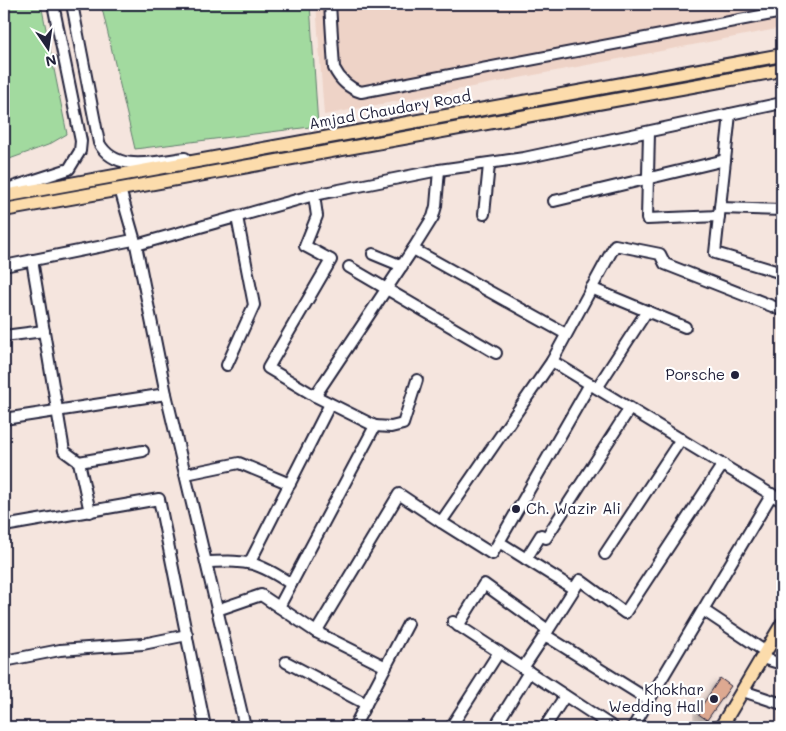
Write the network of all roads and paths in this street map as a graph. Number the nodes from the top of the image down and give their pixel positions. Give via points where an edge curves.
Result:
1 (53, 4) edge
2 (72, 4) edge
3 (330, 4) edge
4 (782, 12) edge
5 (782, 55) edge
6 (782, 70) edge
7 (782, 103) edge
8 (730, 114) junction
9 (649, 132) junction
10 (246, 152) junction
11 (725, 160) junction
12 (489, 165) junction
13 (439, 170) junction
14 (650, 179) junction
15 (120, 189) junction
16 (4, 190) edge
17 (314, 195) junction
18 (4, 196) edge
19 (554, 201) dead end
20 (4, 210) edge
21 (782, 210) edge
22 (720, 212) junction
23 (484, 214) dead end
24 (237, 217) junction
25 (135, 243) junction
26 (413, 249) junction
27 (373, 254) dead end
28 (32, 260) junction
29 (4, 266) edge
30 (402, 266) junction
31 (349, 267) dead end
32 (782, 273) edge
33 (387, 288) junction
34 (591, 288) junction
35 (782, 310) edge
36 (647, 311) junction
37 (685, 327) dead end
38 (44, 330) junction
39 (566, 334) junction
40 (4, 336) edge
41 (496, 353) dead end
42 (552, 361) junction
43 (227, 365) dead end
44 (417, 380) dead end
45 (594, 386) junction
46 (166, 394) junction
47 (315, 396) junction
48 (330, 404) junction
49 (630, 408) junction
50 (57, 410) junction
51 (4, 419) edge
52 (375, 426) junction
53 (681, 439) junction
54 (143, 451) dead end
55 (80, 462) junction
56 (722, 464) junction
57 (186, 474) junction
58 (290, 484) junction
59 (772, 494) junction
60 (782, 500) edge
61 (90, 512) junction
62 (442, 522) junction
63 (4, 526) edge
64 (499, 542) junction
65 (605, 554) dead end
66 (526, 559) junction
67 (206, 562) junction
68 (250, 562) junction
69 (291, 584) junction
70 (574, 589) junction
71 (279, 607) junction
72 (217, 610) junction
73 (703, 610) junction
74 (408, 624) dead end
75 (782, 625) edge
76 (316, 632) junction
77 (547, 632) junction
78 (187, 635) junction
79 (499, 652) junction
80 (764, 655) junction
81 (4, 661) edge
82 (286, 662) dead end
83 (782, 664) edge
84 (386, 667) junction
85 (526, 670) junction
86 (743, 691) junction
87 (565, 696) junction
88 (649, 700) junction
89 (366, 704) junction
90 (782, 704) edge
91 (602, 724) edge
92 (205, 727) edge
93 (245, 727) edge
94 (354, 727) edge
95 (451, 727) edge
96 (496, 727) edge
97 (545, 727) edge
98 (613, 727) edge
99 (633, 727) edge
100 (721, 727) edge

1 - 16 street via 81,141 80,151 69,169
2 - 10 street via 99,143 109,156 128,163
3 - 4 street via 334,68 339,78 361,92
5 - 10 main road, Amjad Chaudary Road
6 - 15 main road, Amjad Chaudary Road
7 - 8 street
8 - 9 street
8 - 11 street
9 - 12 street
9 - 14 street
10 - 18 main road, Amjad Chaudary Road
11 - 14 street
11 - 22 street
12 - 13 street
12 - 23 street
13 - 17 street
13 - 26 street via 433,217
14 - 19 street
14 - 22 street via 647,219
15 - 20 main road, Amjad Chaudary Road
15 - 25 street
17 - 24 street
17 - 47 street via 317,216 305,246 331,260 268,368
21 - 22 street
22 - 32 street via 715,253
24 - 25 street
24 - 43 street via 254,305
25 - 28 street
25 - 46 street
26 - 30 street
26 - 39 street
27 - 30 street
28 - 29 street
28 - 38 street
30 - 33 street
31 - 33 street
33 - 41 street
33 - 47 street
34 - 35 street via 615,245 660,254 665,264
34 - 36 street
34 - 39 street
36 - 37 street
36 - 45 street
38 - 40 street
38 - 50 street
39 - 42 street
42 - 45 street
42 - 62 street
44 - 52 street via 403,424
45 - 49 street
45 - 64 street
46 - 50 street
46 - 57 street
47 - 48 street
48 - 52 street
48 - 58 street
49 - 53 street
49 - 66 street via 546,538 542,535
50 - 51 street
50 - 55 street via 64,451
52 - 69 street
53 - 56 street
53 - 65 street
54 - 55 street
55 - 61 street
56 - 59 street
56 - 70 street via 625,613 580,580
57 - 58 street via 240,463
57 - 67 street
58 - 68 street
59 - 60 street
59 - 73 street
61 - 63 street
61 - 78 street via 159,499
62 - 64 street via 492,554
62 - 76 street via 399,494
64 - 66 street
66 - 70 street
67 - 68 street
67 - 72 street
68 - 69 street
69 - 71 street
70 - 77 street
71 - 72 street via 261,595
71 - 76 street
72 - 93 street
73 - 80 street
73 - 88 street
74 - 84 street
75 - 80 main road
76 - 84 street
77 - 79 street via 484,584 456,624
77 - 85 street
77 - 88 street
78 - 81 street via 143,644 60,650
78 - 92 street
79 - 85 street
79 - 95 street
80 - 83 street
80 - 86 main road
82 - 89 street
84 - 89 street
85 - 87 street
85 - 96 street
86 - 90 street
86 - 100 main road
87 - 91 street
87 - 97 street
88 - 99 street
89 - 94 street
91 - 98 street

